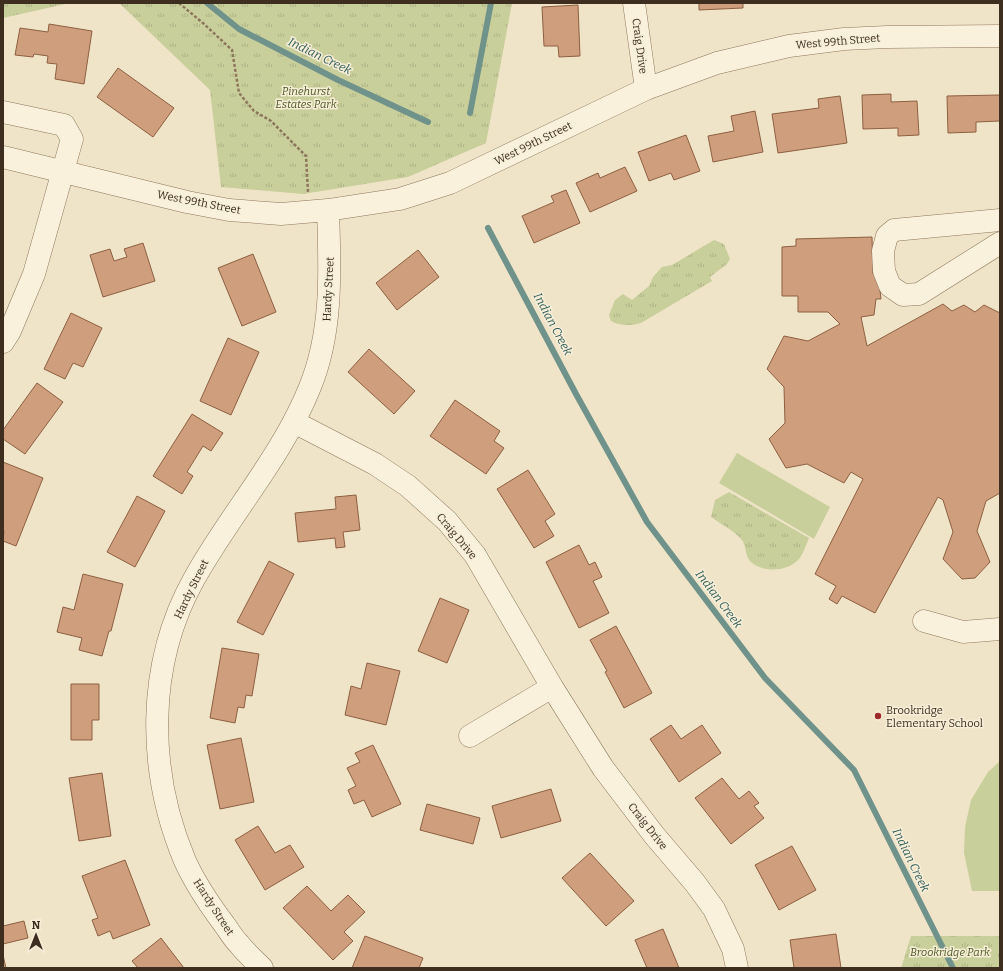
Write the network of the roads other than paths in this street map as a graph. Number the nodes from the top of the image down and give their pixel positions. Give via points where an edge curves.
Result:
1 (634, 3) edge
2 (1000, 36) edge
3 (646, 89) junction
4 (3, 112) edge
5 (3, 156) edge
6 (64, 172) junction
7 (328, 210) junction
8 (1000, 220) edge
9 (1000, 243) edge
10 (3, 342) edge
11 (294, 422) junction
12 (924, 621) dead end
13 (1000, 629) edge
14 (552, 687) junction
15 (470, 736) dead end
16 (262, 968) edge
17 (736, 968) edge

1 - 3 street, Craig Drive
2 - 3 street, West 99th Street via 880,37 789,46 717,63
3 - 7 street, West 99th Street via 450,183 400,199
4 - 6 street via 64,125 72,139
5 - 6 street, West 99th Street
6 - 7 street, West 99th Street via 229,210 281,214
6 - 10 street via 34,274
7 - 11 street, Hardy Street via 330,275 327,323 317,368
8 - 9 street via 894,230 886,236 883,251 884,271 890,286 903,295 918,294
11 - 14 street, Craig Drive via 375,464 408,486 447,521 475,555
11 - 16 street, Hardy Street via 269,465 211,549 192,582 165,656 158,694 160,777 170,821 185,862 211,907 238,944
12 - 13 street via 963,632
14 - 15 street
14 - 17 street, Craig Drive via 604,768 714,909 733,949

